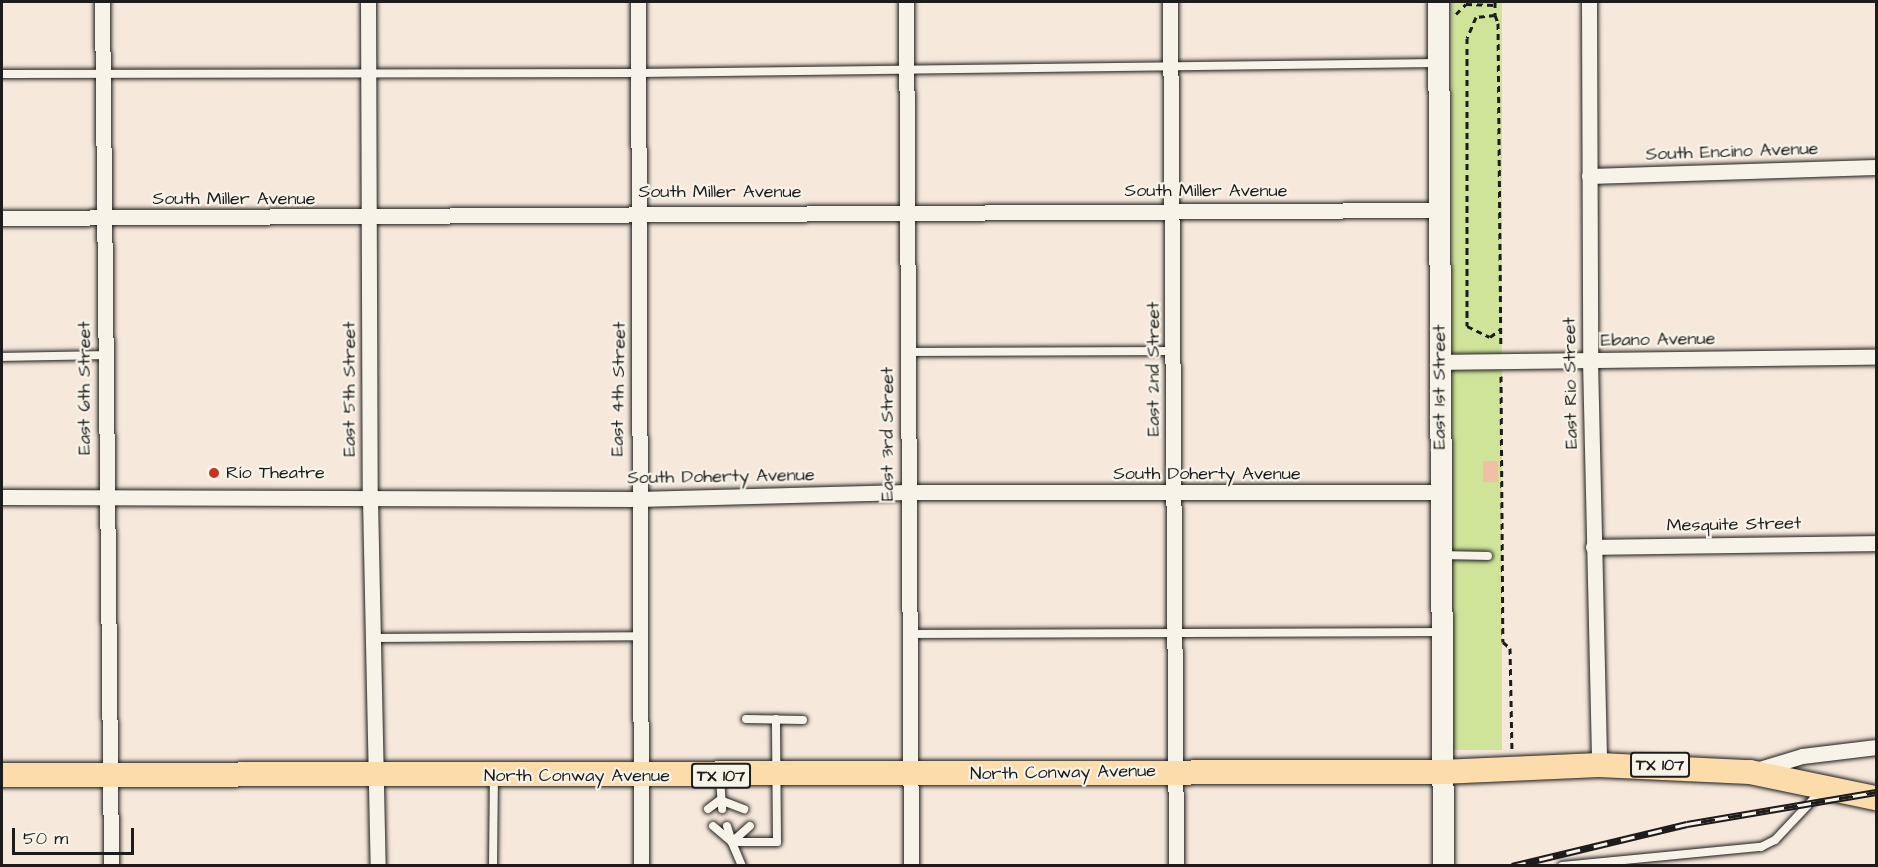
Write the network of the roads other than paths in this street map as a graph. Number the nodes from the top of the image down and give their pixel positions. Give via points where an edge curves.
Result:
1 (102, 2) edge
2 (368, 2) edge
3 (638, 2) edge
4 (906, 2) edge
5 (1170, 2) edge
6 (1438, 2) edge
7 (1589, 2) edge
8 (1438, 63) junction
9 (1171, 66) junction
10 (906, 69) junction
11 (368, 72) junction
12 (103, 73) junction
13 (639, 73) junction
14 (2, 74) edge
15 (1876, 167) edge
16 (1589, 176) junction
17 (1439, 210) junction
18 (640, 211) junction
19 (907, 211) junction
20 (1173, 211) junction
21 (2, 218) edge
22 (368, 218) junction
23 (104, 219) junction
24 (1174, 351) junction
25 (907, 352) junction
26 (105, 355) junction
27 (2, 357) edge
28 (1876, 357) edge
29 (1590, 360) junction
30 (1440, 363) junction
31 (907, 492) junction
32 (1440, 492) junction
33 (1174, 494) junction
34 (105, 496) junction
35 (2, 497) edge
36 (370, 499) junction
37 (637, 499) junction
38 (1876, 543) edge
39 (1593, 547) junction
40 (1441, 555) junction
41 (1488, 556) dead end
42 (1441, 632) junction
43 (1176, 633) junction
44 (909, 634) junction
45 (639, 636) junction
46 (374, 638) junction
47 (746, 719) dead end
48 (776, 719) junction
49 (803, 720) dead end
50 (1876, 747) edge
51 (1599, 765) junction
52 (1177, 771) junction
53 (1441, 772) junction
54 (1750, 772) junction
55 (910, 774) junction
56 (2, 775) edge
57 (110, 775) junction
58 (377, 775) junction
59 (775, 775) junction
60 (494, 776) junction
61 (720, 776) junction
62 (640, 777) junction
63 (1824, 788) junction
64 (1876, 798) edge
65 (721, 804) junction
66 (708, 809) dead end
67 (744, 809) dead end
68 (712, 826) dead end
69 (728, 826) dead end
70 (750, 826) dead end
71 (732, 842) junction
72 (111, 866) edge
73 (378, 866) edge
74 (493, 866) edge
75 (641, 866) edge
76 (742, 866) edge
77 (911, 866) edge
78 (1176, 866) edge
79 (1443, 866) edge
80 (1562, 866) edge

1 - 12 street, East 6th Street
2 - 11 street, East 5th Street
3 - 13 street, East 4th Street
4 - 10 street, East 3rd Street
5 - 9 street, East 2nd Street
6 - 8 street, East 1st Street
7 - 16 street, East Rio Street
8 - 9 lane
8 - 17 street, East 1st Street
9 - 10 lane
9 - 20 street, East 2nd Street
10 - 13 lane
10 - 19 street, East 3rd Street
11 - 12 lane
11 - 13 lane
11 - 22 street, East 5th Street
12 - 14 lane
12 - 23 street, East 6th Street
13 - 18 street, East 4th Street
15 - 16 street, South Encino Avenue
16 - 29 street, East Rio Street
17 - 20 street, South Miller Avenue
17 - 30 street, East 1st Street
18 - 19 street, South Miller Avenue
18 - 22 street, South Miller Avenue
18 - 37 street, East 4th Street
19 - 20 street, South Miller Avenue
19 - 25 street, East 3rd Street
20 - 24 street, East 2nd Street
21 - 23 street, South Miller Avenue
22 - 23 street, South Miller Avenue
22 - 36 street, East 5th Street
23 - 26 street, East 6th Street
24 - 25 lane
24 - 33 street, East 2nd Street
25 - 31 street, East 3rd Street
26 - 27 lane
26 - 34 street, East 6th Street
28 - 29 street, Ebano Avenue
29 - 30 street, Ebano Avenue via 1501,368
29 - 39 street, East Rio Street
30 - 32 street, East 1st Street
31 - 33 street, South Doherty Avenue
31 - 37 street, South Doherty Avenue
31 - 44 street, East 3rd Street
32 - 33 street, South Doherty Avenue
32 - 40 street, East 1st Street
33 - 43 street, East 2nd Street
34 - 35 street, South Doherty Avenue
34 - 36 street, South Doherty Avenue
34 - 57 street, East 6th Street
36 - 37 street, South Doherty Avenue
36 - 46 street, East 5th Street
37 - 45 street, East 4th Street
38 - 39 street, Mesquite Street
39 - 51 street, East Rio Street
40 - 41 lane
40 - 42 street, East 1st Street
42 - 43 lane
42 - 53 street, East 1st Street
43 - 44 lane
43 - 52 street, East 2nd Street
44 - 55 street, East 3rd Street
45 - 46 lane
45 - 62 street, East 4th Street
46 - 58 street, East 5th Street
47 - 48 lane
48 - 49 lane
48 - 59 lane
50 - 54 street via 1802,756
51 - 53 main road, TX 107
51 - 54 main road, TX 107
52 - 53 main road, North Conway Avenue / TX 107
52 - 55 main road, North Conway Avenue / TX 107
52 - 78 street, East 2nd Street
53 - 79 street, East 1st Street
54 - 63 main road, TX 107
55 - 59 main road, North Conway Avenue / TX 107
55 - 77 street, East 3rd Street
56 - 57 main road, North Conway Avenue / TX 107
57 - 58 main road, North Conway Avenue / TX 107
57 - 72 street, East 6th Street
58 - 60 main road, North Conway Avenue / TX 107
58 - 73 street, East 5th Street
59 - 61 main road, North Conway Avenue / TX 107
59 - 71 lane via 777,842
60 - 62 main road, North Conway Avenue / TX 107
60 - 74 lane
61 - 62 main road, North Conway Avenue / TX 107
61 - 65 lane
62 - 75 street, East 4th Street
63 - 64 main road, TX 107
63 - 80 lane via 1775,840 1761,847
65 - 66 lane
65 - 67 lane
68 - 71 lane
69 - 71 lane
70 - 71 lane
71 - 76 lane

